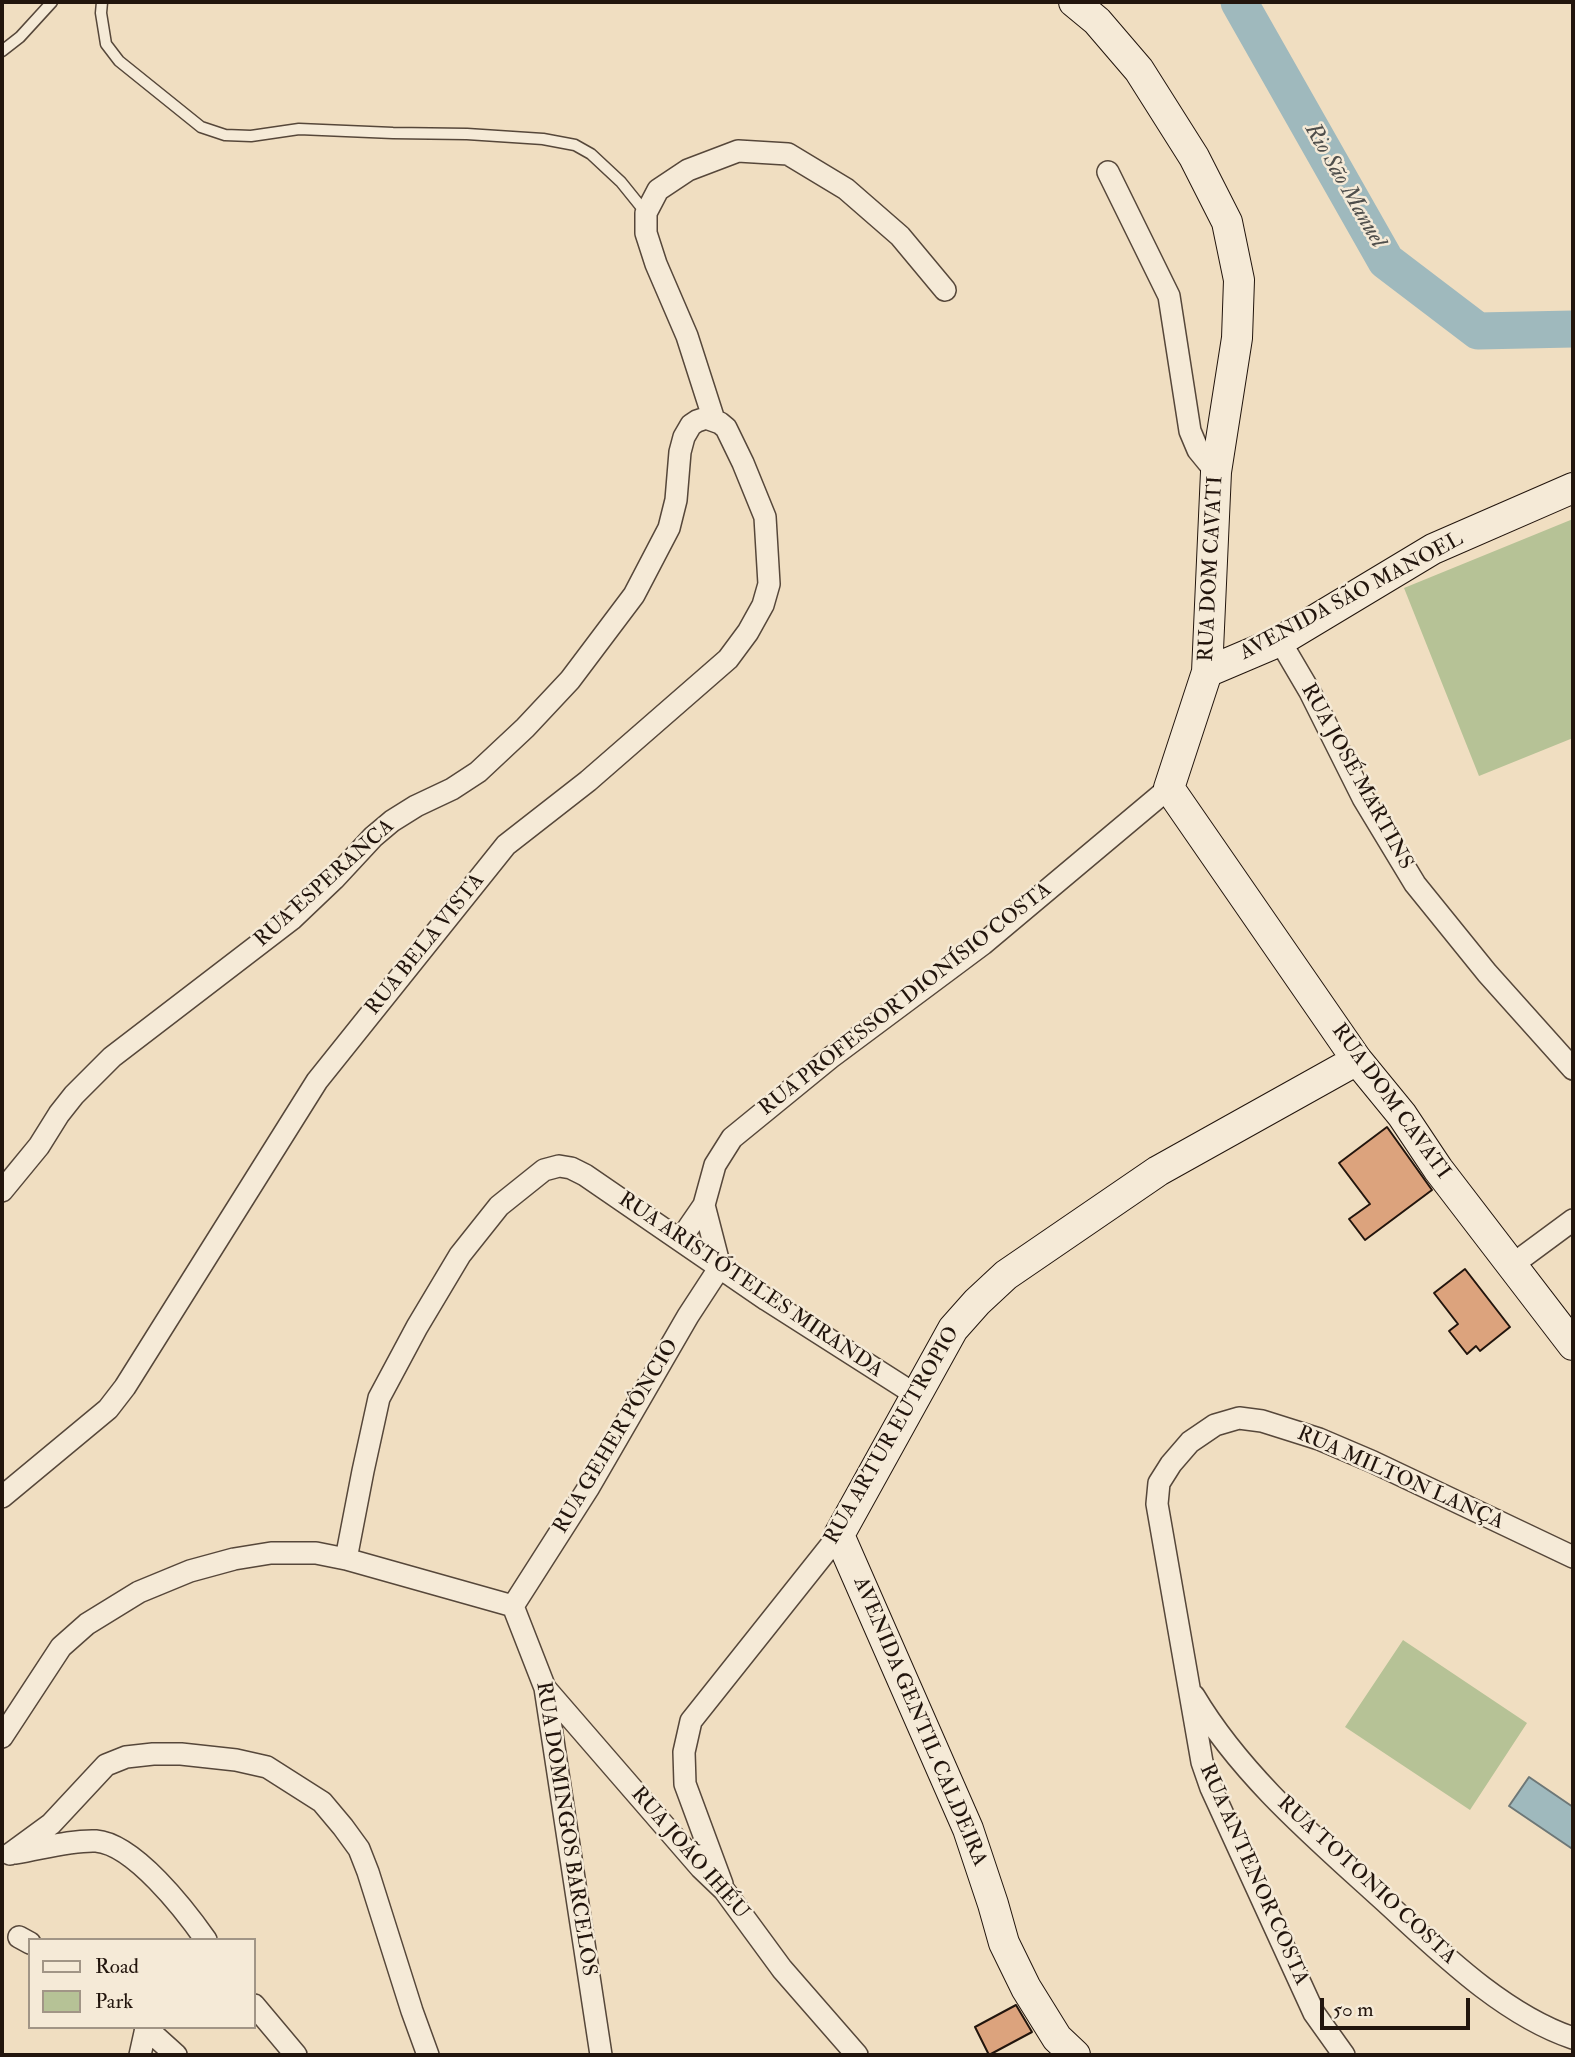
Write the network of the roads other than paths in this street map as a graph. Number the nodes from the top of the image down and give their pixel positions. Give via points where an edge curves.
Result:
1 (52, 2) edge
2 (102, 2) edge
3 (1074, 2) edge
4 (2, 51) edge
5 (1108, 172) dead end
6 (646, 213) junction
7 (945, 290) dead end
8 (705, 420) junction
9 (1216, 472) junction
10 (1573, 488) edge
11 (1280, 641) junction
12 (1207, 673) junction
13 (1169, 788) junction
14 (1357, 1060) junction
15 (1573, 1069) edge
16 (2, 1191) edge
17 (704, 1205) junction
18 (1573, 1220) edge
19 (680, 1240) junction
20 (1512, 1265) junction
21 (720, 1267) junction
22 (1573, 1345) edge
23 (916, 1395) junction
24 (2, 1497) edge
25 (839, 1535) junction
26 (1573, 1557) edge
27 (346, 1559) junction
28 (513, 1606) junction
29 (545, 1688) junction
30 (1190, 1689) junction
31 (1195, 1726) joint
32 (2, 1737) edge
33 (6, 1856) edge
34 (724, 1890) junction
35 (204, 1938) edge
36 (256, 2007) edge
37 (145, 2029) edge
38 (146, 2029) edge
39 (1573, 2038) edge
40 (603, 2050) edge
41 (140, 2055) edge
42 (176, 2055) edge
43 (296, 2055) edge
44 (428, 2055) edge
45 (857, 2055) edge
46 (1075, 2055) edge
47 (1344, 2055) edge

1 - 4 lane
2 - 6 lane via 106,44 119,61 201,127 225,135 299,129 467,134 575,145 621,182
3 - 9 main road, RUA DOM CAVATI via 1097,20 1139,70 1194,157 1227,222 1239,280 1237,338
5 - 9 street via 1169,296 1190,431
6 - 7 street via 658,190 688,170 738,151 788,154 846,189 900,236
6 - 8 street via 646,233 656,264 687,336
8 - 16 street, RUA ESPERANCA via 691,425 684,437 669,528 634,595 570,680 478,772 392,821 292,919 111,1057 74,1095
8 - 24 street, RUA BELA VISTA via 726,428 765,517 769,584 748,632 728,659 588,781 506,845 317,1082 108,1409
9 - 12 main road, RUA DOM CAVATI
10 - 11 main road, AVENIDA SÃO MANOEL via 1433,549
11 - 12 main road, AVENIDA SÃO MANOEL
11 - 15 street, RUA JOSÉ MARTINS via 1363,798 1415,884
12 - 13 main road, RUA DOM CAVATI
13 - 14 main road, RUA DOM CAVATI
13 - 17 street, RUA PROFESSOR DIONÍSIO COSTA via 984,944 752,1120 732,1138 715,1165
14 - 20 main road, RUA DOM CAVATI
14 - 23 main road, RUA ARTUR EUTROPIO via 1158,1171 1006,1276 953,1329
17 - 19 street, RUA PROFESSOR DIONÍSIO COSTA
17 - 21 street
18 - 20 street
19 - 21 street, RUA ARISTÓTELES MIRANDA
19 - 27 street, RUA ARISTÓTELES MIRANDA via 571,1168 544,1170 499,1206 460,1255 379,1398
20 - 22 main road, RUA DOM CAVATI
21 - 23 street, RUA ARISTÓTELES MIRANDA
21 - 28 street, RUA GEHER PÔNCIO
23 - 25 main road, RUA ARTUR EUTROPIO
25 - 34 street, RUA ARTUR EUTROPIO via 691,1721 684,1752 685,1784
25 - 46 main road, AVENIDA GENTIL CALDEIRA via 968,1829 1004,1943 1057,2038
26 - 30 street, RUA MILTON LANÇA via 1319,1439 1262,1420 1239,1418 1215,1426 1190,1442 1171,1464 1159,1483 1157,1504
27 - 28 street
27 - 32 street via 316,1553 271,1553 190,1571 139,1592 87,1624 61,1647
28 - 29 street, RUA DOMINGOS BARCELOS
29 - 34 street, RUA JOÃO IHÉU
29 - 40 street, RUA DOMINGOS BARCELOS
30 - 31 street, RUA MILTON LANÇA
30 - 39 street, RUA TOTONIO COSTA via 1209,1721 1254,1776 1337,1858 1460,1969 1529,2017
31 - 47 street, RUA ANTENOR COSTA via 1211,1788 1314,2014
33 - 35 street via 96,1841 113,1846 128,1854 177,1902
33 - 44 street via 51,1824 106,1765 126,1758 181,1754 267,1767 322,1802 359,1849
34 - 45 street, RUA JOÃO IHÉU via 782,1969
36 - 43 street
37 - 41 street
38 - 42 street

